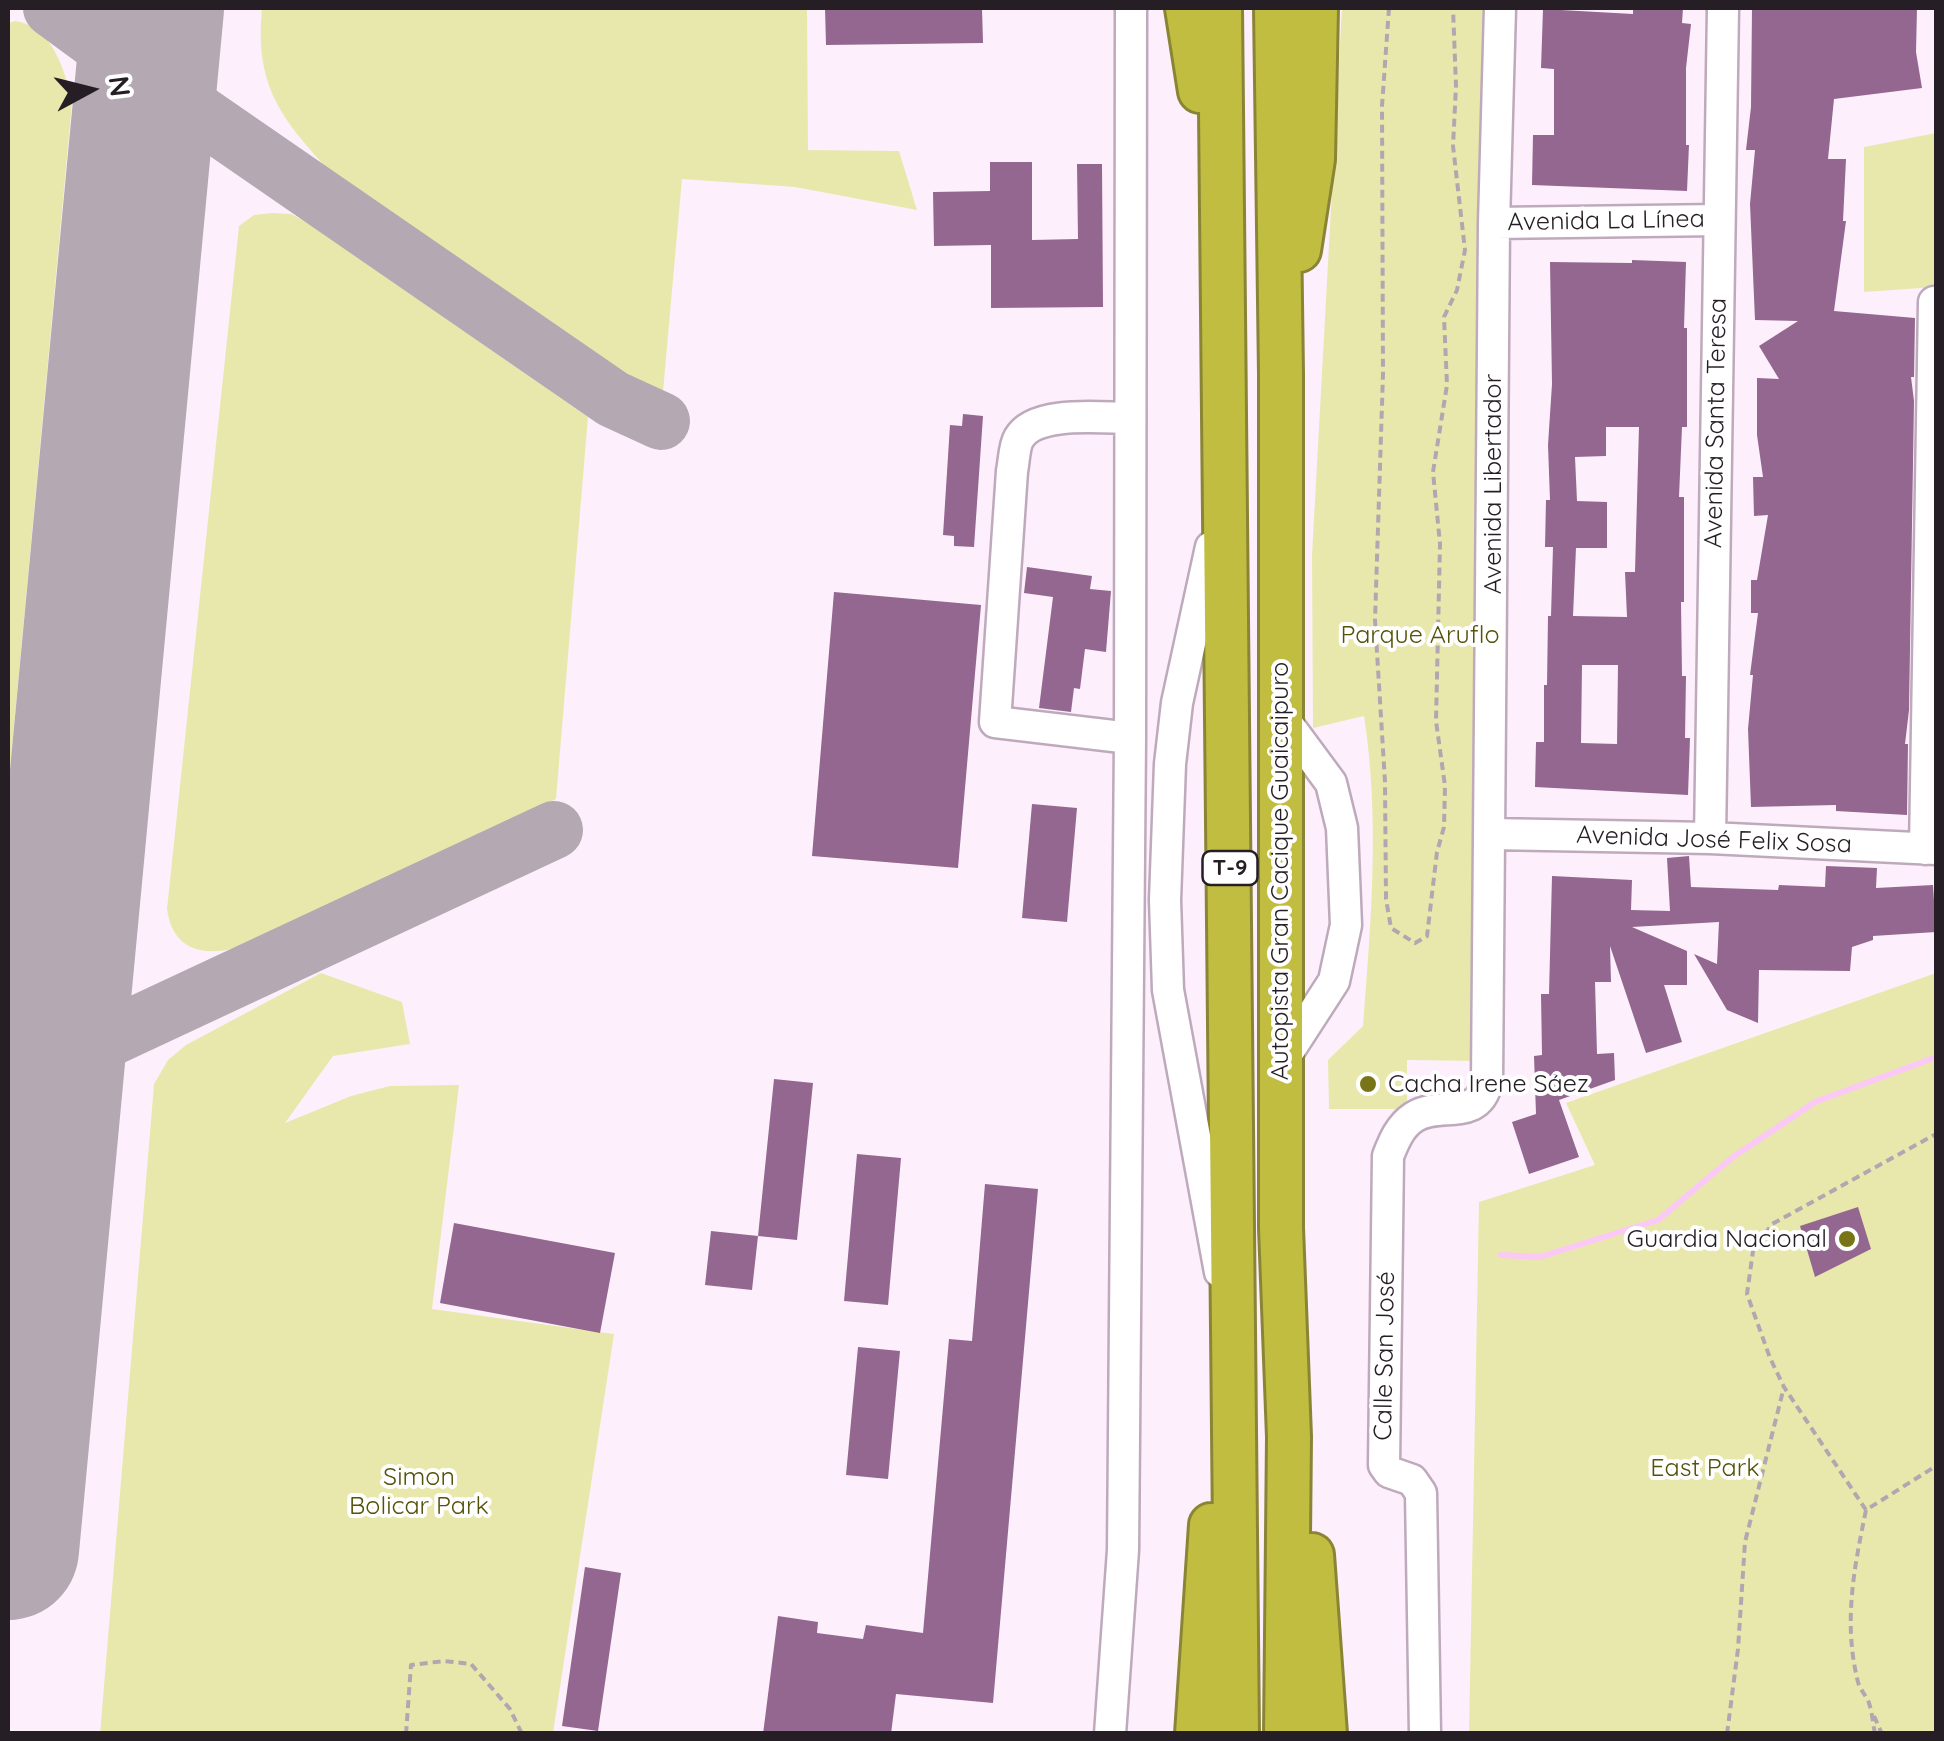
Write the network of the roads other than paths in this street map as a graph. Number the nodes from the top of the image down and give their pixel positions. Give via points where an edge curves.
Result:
1 (1131, 8) edge
2 (1187, 8) edge
3 (1220, 8) edge
4 (1276, 8) edge
5 (1316, 8) edge
6 (1500, 8) edge
7 (1723, 8) edge
8 (1719, 220) junction
9 (1494, 223) junction
10 (1222, 233) junction
11 (1934, 302) dead end
12 (1281, 374) junction
13 (1129, 418) junction
14 (1226, 466) junction
15 (1279, 713) junction
16 (1130, 738) junction
17 (1491, 834) junction
18 (1710, 838) junction
19 (1931, 849) edge
20 (1280, 1065) junction
21 (1394, 1139) joint
22 (1236, 1416) junction
23 (1289, 1437) junction
24 (1110, 1734) edge
25 (1197, 1734) edge
26 (1237, 1734) edge
27 (1286, 1734) edge
28 (1324, 1734) edge
29 (1424, 1734) edge

1 - 13 street
2 - 10 highway
3 - 10 highway, Autopista Gran Cacique Guaicaipuro / T-9
4 - 12 highway, Autopista Gran Cacique Guaicaipuro / T-9
5 - 12 highway via 1313,159
6 - 9 street, Avenida Libertador
7 - 8 street, Avenida Santa Teresa
8 - 9 street, Avenida La Línea
8 - 18 street, Avenida Santa Teresa
9 - 17 street, Avenida Libertador
10 - 14 highway, Autopista Gran Cacique Guaicaipuro / T-9
11 - 19 street
12 - 15 highway, Autopista Gran Cacique Guaicaipuro / T-9
13 - 16 street
13 - 16 street via 1038,422 1019,438 995,722
14 - 22 highway, Autopista Gran Cacique Guaicaipuro / T-9
14 - 22 street via 1178,702 1165,900 1168,990 1224,1291
15 - 20 highway, Autopista Gran Cacique Guaicaipuro / T-9
15 - 20 street via 1330,782 1342,828 1346,925 1334,981
16 - 24 street via 1123,1550
17 - 18 street, Avenida José Felix Sosa
17 - 21 street, Avenida Libertador via 1484,1094 1465,1107 1423,1112
18 - 19 street, Avenida José Felix Sosa
20 - 23 highway, Autopista Gran Cacique Guaicaipuro / T-9
21 - 29 street, Calle San José via 1388,1156 1384,1466 1412,1480 1421,1494
22 - 25 highway via 1213,1486
22 - 26 highway, Autopista Gran Cacique Guaicaipuro / T-9
23 - 27 highway, Autopista Gran Cacique Guaicaipuro / T-9
23 - 28 highway via 1310,1524

